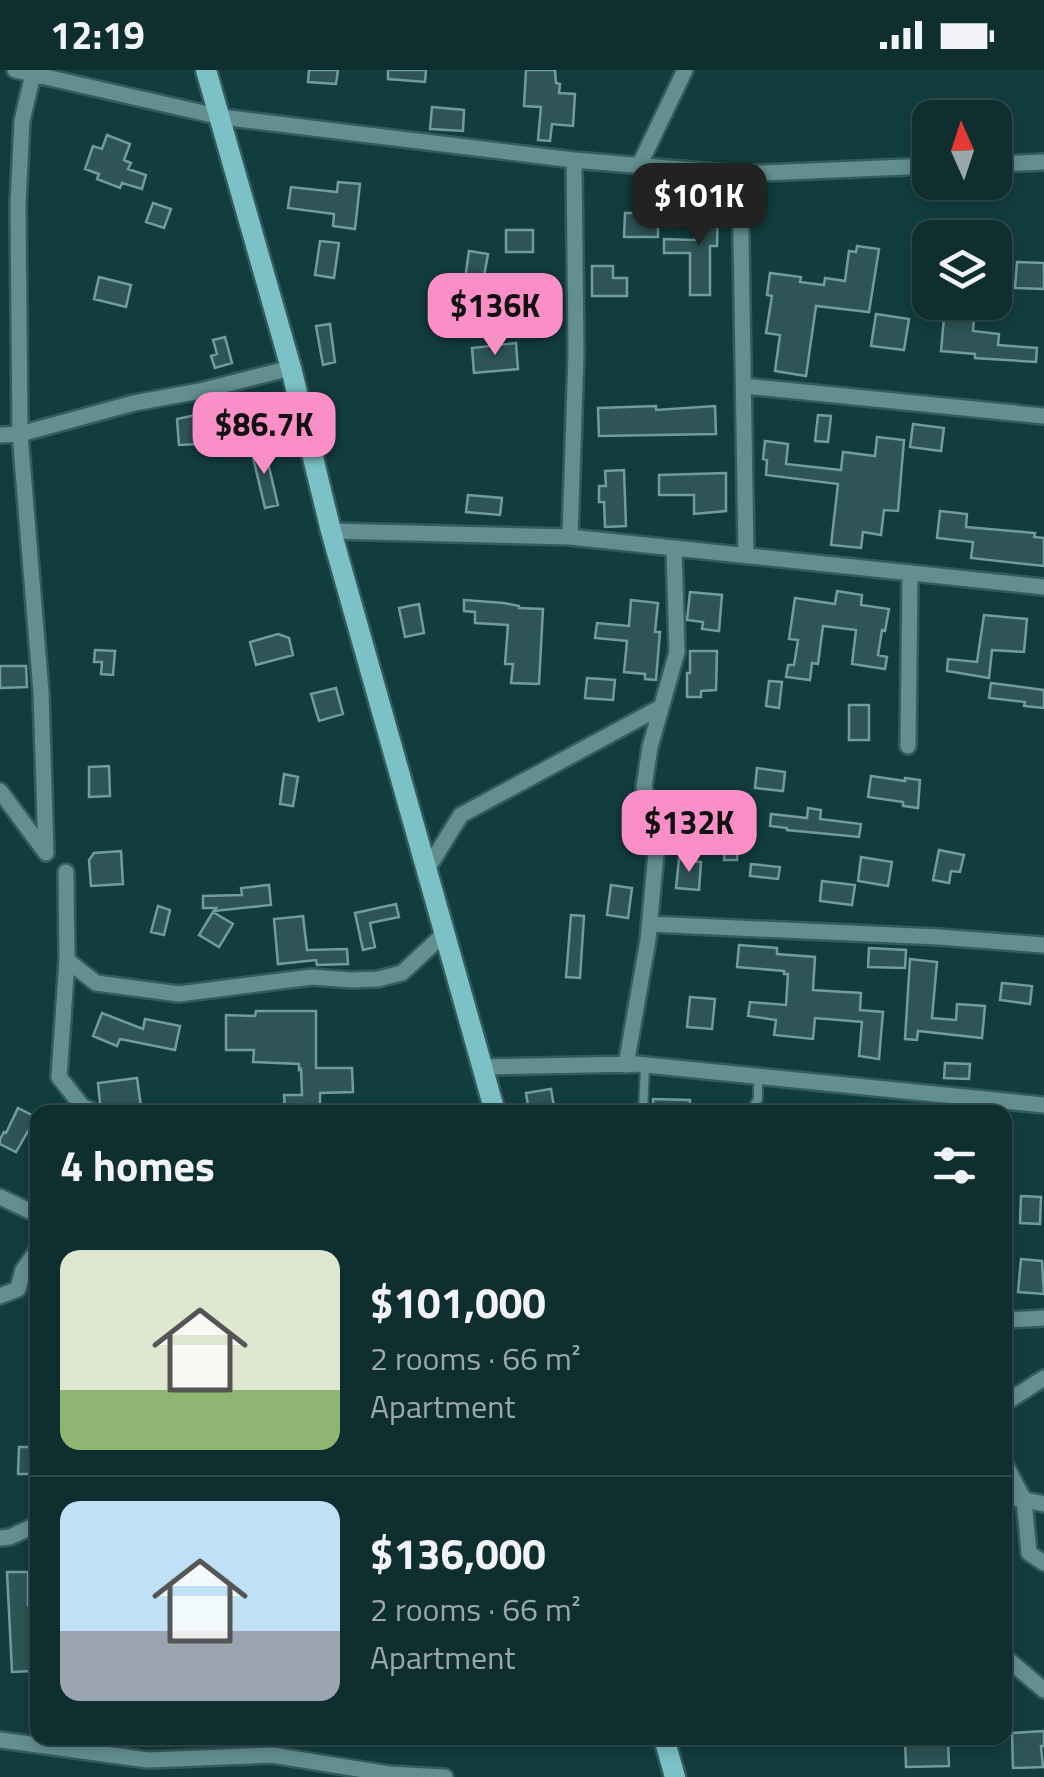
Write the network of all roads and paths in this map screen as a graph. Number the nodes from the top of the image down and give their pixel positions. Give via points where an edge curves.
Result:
1 (15, 70) edge
2 (206, 70) edge
3 (685, 70) edge
4 (33, 74) junction
5 (221, 118) junction
6 (574, 160) junction
7 (1044, 162) edge
8 (1012, 163) edge
9 (639, 166) junction
10 (912, 167) edge
11 (740, 174) junction
12 (291, 368) junction
13 (744, 386) junction
14 (1044, 416) edge
15 (20, 434) junction
16 (0, 435) edge
17 (331, 531) junction
18 (570, 537) junction
19 (674, 548) junction
20 (746, 555) junction
21 (910, 575) junction
22 (1044, 587) edge
23 (661, 707) junction
24 (908, 746) dead end
25 (0, 791) edge
26 (426, 871) junction
27 (66, 872) dead end
28 (650, 924) junction
29 (445, 933) junction
30 (1044, 945) edge
31 (67, 960) junction
32 (645, 1065) junction
33 (626, 1066) junction
34 (482, 1068) junction
35 (758, 1077) junction
36 (930, 1095) junction
37 (81, 1105) edge
38 (492, 1105) edge
39 (643, 1105) edge
40 (754, 1105) edge
41 (929, 1105) edge
42 (1044, 1105) edge
43 (0, 1197) edge
44 (30, 1212) edge
45 (30, 1260) edge
46 (0, 1296) edge
47 (1044, 1318) edge
48 (1012, 1320) edge
49 (1044, 1378) edge
50 (1012, 1399) edge
51 (1012, 1477) edge
52 (1012, 1497) edge
53 (1024, 1500) junction
54 (1044, 1504) edge
55 (30, 1528) edge
56 (0, 1538) edge
57 (1044, 1563) edge
58 (1012, 1663) edge
59 (1044, 1690) edge
60 (0, 1740) edge
61 (30, 1744) edge
62 (40, 1745) edge
63 (117, 1745) edge
64 (260, 1745) edge
65 (666, 1745) edge
66 (261, 1755) junction
67 (127, 1756) junction
68 (148, 1760) junction
69 (150, 1777) edge
70 (445, 1777) edge
71 (675, 1777) edge

1 - 4 street
2 - 5 main road
3 - 9 street
4 - 5 street
4 - 15 street via 22,121 18,206
5 - 6 street
5 - 12 main road
6 - 9 street
6 - 18 street
7 - 8 street
9 - 11 street
10 - 11 street
11 - 13 street
12 - 15 street
12 - 17 main road
13 - 14 street
13 - 20 street
15 - 16 street
15 - 25 street via 46,852
17 - 18 street
17 - 26 main road
18 - 19 street
19 - 20 street
19 - 23 street via 676,652
20 - 21 street
21 - 22 street
21 - 24 street
23 - 26 street via 461,815
23 - 28 street via 644,787 658,832
26 - 29 main road
27 - 31 street
28 - 30 street
28 - 33 street
29 - 31 street via 402,973 378,979 312,977 179,994 96,984
29 - 34 main road
31 - 37 street via 60,1076
32 - 33 street
32 - 35 street
32 - 39 lane
33 - 34 street
34 - 38 main road
35 - 36 street
35 - 40 lane
36 - 41 street
36 - 42 street
43 - 44 street
45 - 46 street via 18,1289
47 - 48 street
49 - 50 street
51 - 53 street
52 - 53 street
53 - 54 street
53 - 57 street via 1029,1553
55 - 56 street
58 - 59 street
60 - 61 street
62 - 67 street
63 - 67 street
64 - 66 street
65 - 71 main road
66 - 68 street
66 - 70 street
67 - 68 street
68 - 69 street

